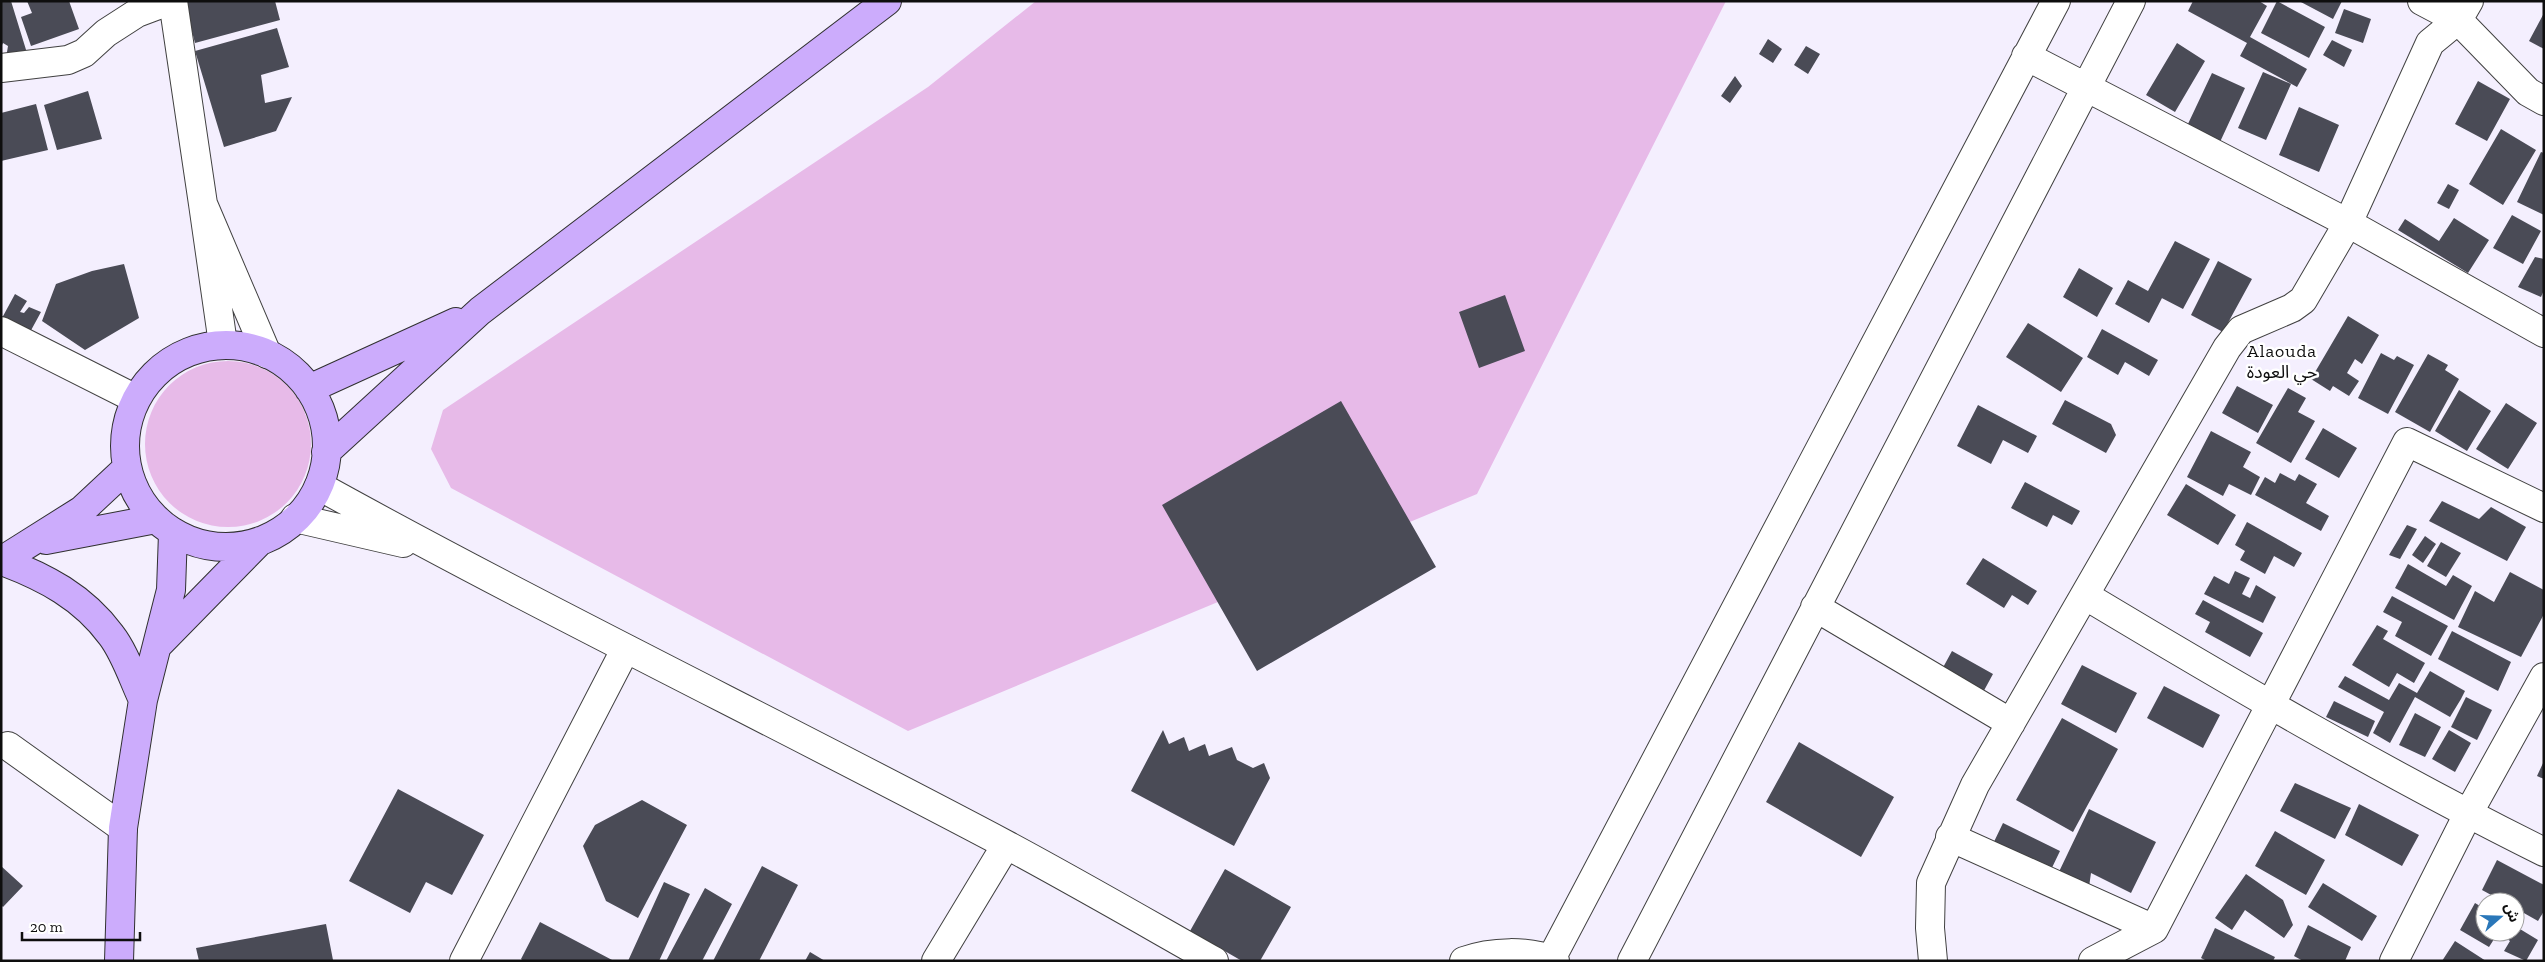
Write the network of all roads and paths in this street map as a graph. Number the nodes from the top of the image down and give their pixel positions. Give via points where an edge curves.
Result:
1 (169, 1) edge
2 (173, 1) edge
3 (886, 1) edge
4 (2056, 1) edge
5 (2131, 1) edge
6 (2418, 1) edge
7 (2422, 1) edge
8 (2463, 11) edge
9 (2430, 43) junction
10 (2026, 56) junction
11 (1, 68) edge
12 (2086, 87) junction
13 (2544, 101) edge
14 (203, 204) junction
15 (2348, 222) junction
16 (480, 311) junction
17 (1, 331) edge
18 (2544, 333) edge
19 (223, 344) junction
20 (267, 354) junction
21 (309, 389) junction
22 (136, 399) junction
23 (326, 452) junction
24 (127, 468) junction
25 (319, 486) junction
26 (2544, 508) edge
27 (295, 518) junction
28 (165, 526) junction
29 (260, 541) junction
30 (30, 544) junction
31 (434, 550) junction
32 (2, 561) edge
33 (2086, 596) junction
34 (1815, 606) junction
35 (157, 646) junction
36 (625, 650) junction
37 (2544, 677) edge
38 (143, 700) junction
39 (2270, 706) junction
40 (2011, 722) junction
41 (3, 748) edge
42 (2468, 814) junction
43 (123, 828) junction
44 (1950, 837) junction
45 (1006, 844) junction
46 (2544, 852) edge
47 (2154, 930) junction
48 (465, 960) edge
49 (1553, 960) edge
50 (119, 961) edge
51 (936, 961) edge
52 (1214, 961) edge
53 (1464, 961) edge
54 (1632, 961) edge
55 (1933, 961) edge
56 (2093, 961) edge
57 (2394, 961) edge

1 - 11 street via 137,13 84,53 68,60
2 - 14 street
3 - 16 main road
4 - 10 street
5 - 12 street
6 - 9 street
7 - 8 street
8 - 9 street
8 - 13 street via 2528,92
9 - 15 street
10 - 12 street
10 - 49 street
12 - 15 street
12 - 34 street
14 - 19 street
14 - 20 street
15 - 18 street
15 - 33 street via 2303,300 2241,330 2227,348
16 - 21 main road
16 - 23 main road
17 - 22 street
19 - 20 main road via 246,346
19 - 22 main road via 181,354 163,365
20 - 21 main road via 286,365
21 - 23 main road via 323,419
22 - 24 main road via 125,433
23 - 25 main road
24 - 28 main road via 141,502
24 - 30 main road via 82,510
25 - 27 main road
25 - 31 street
26 - 39 street via 2408,442
27 - 29 main road via 285,528
27 - 31 street
28 - 29 main road via 192,542 211,546 227,547
28 - 30 main road
28 - 35 main road via 171,590
29 - 35 main road
30 - 32 main road
31 - 36 street
32 - 38 main road via 35,573 79,600 112,636
33 - 39 street
33 - 40 street
34 - 40 street
34 - 54 street
35 - 38 main road
36 - 45 street
36 - 48 street
37 - 42 street
38 - 43 main road
39 - 42 street
39 - 47 street
40 - 44 street
41 - 43 street
42 - 46 street
42 - 57 street
43 - 50 main road
44 - 47 street
44 - 55 street via 1931,883
45 - 51 street
45 - 52 street
47 - 56 street
49 - 53 street via 1524,954 1495,954

